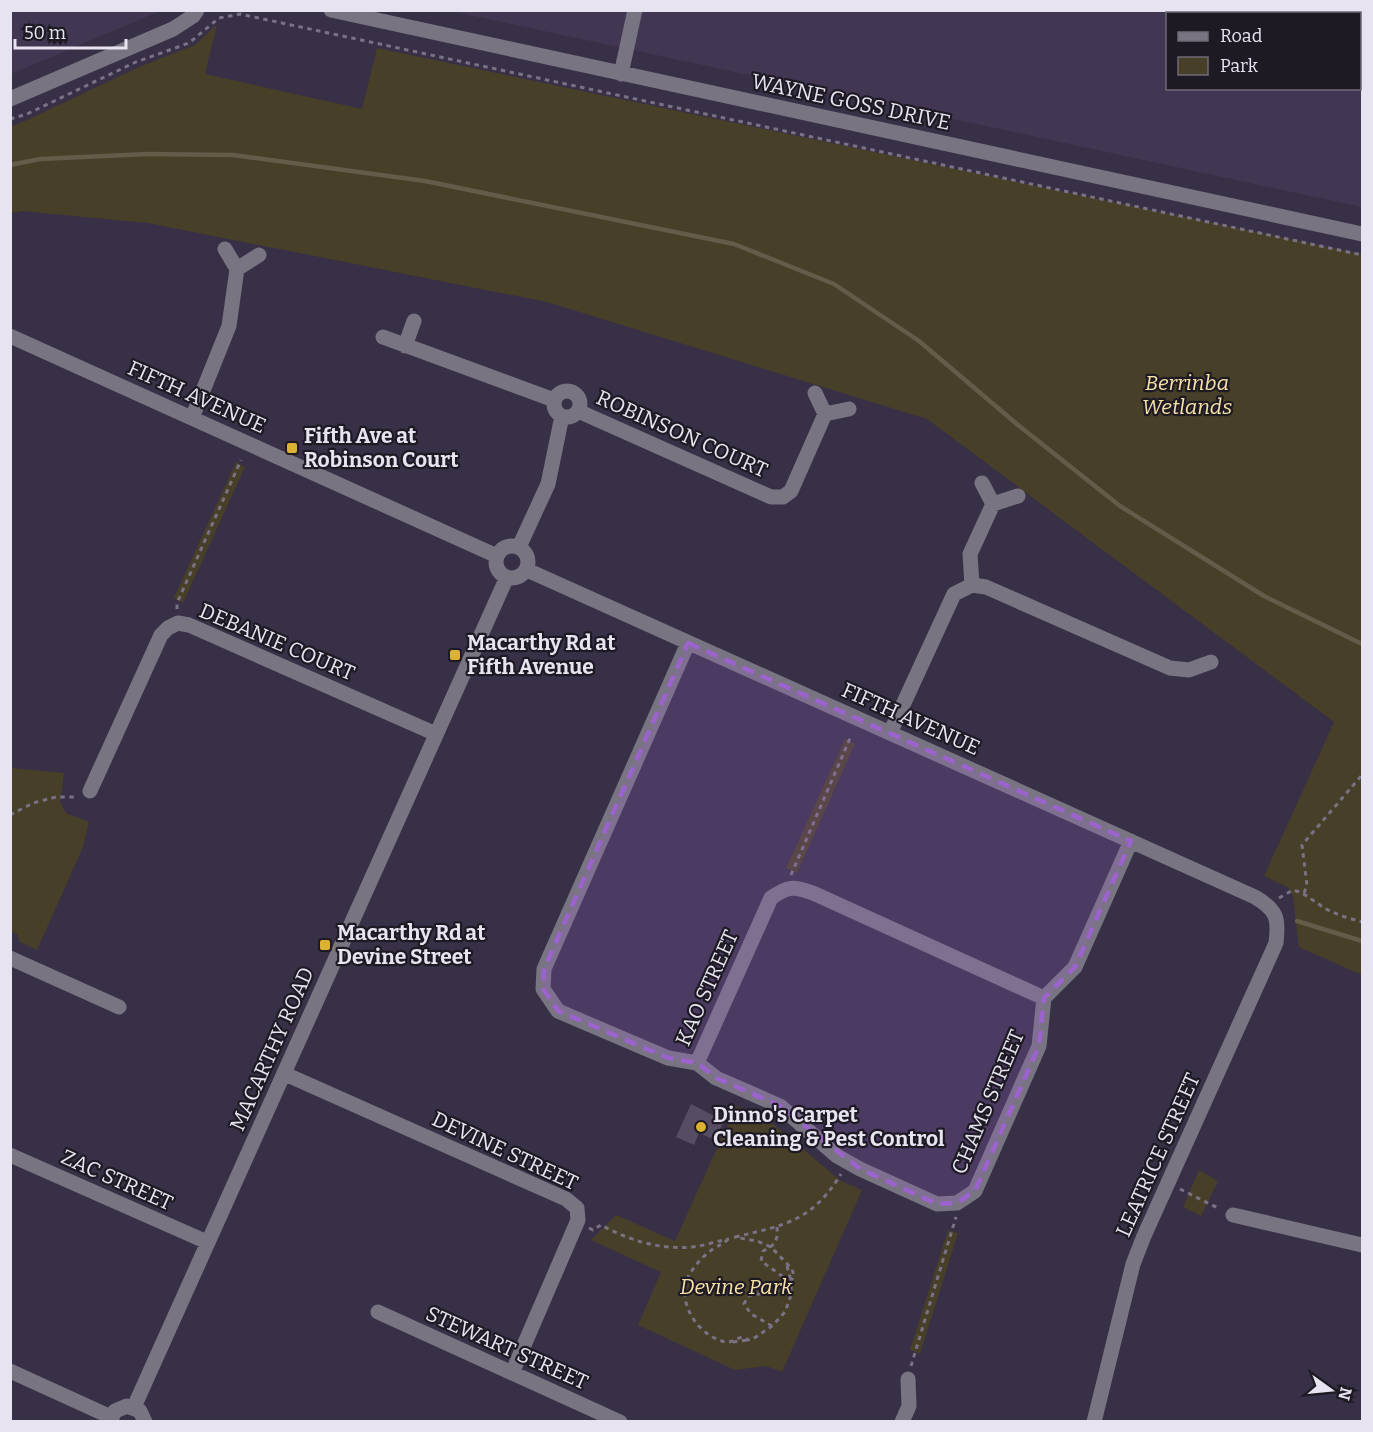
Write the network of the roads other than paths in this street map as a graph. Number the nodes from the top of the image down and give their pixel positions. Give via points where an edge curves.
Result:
1 (197, 10) edge
2 (331, 10) edge
3 (635, 10) edge
4 (621, 74) junction
5 (10, 99) edge
6 (1362, 234) edge
7 (225, 249) dead end
8 (259, 255) dead end
9 (237, 269) junction
10 (414, 321) dead end
11 (10, 336) edge
12 (383, 338) dead end
13 (405, 346) junction
14 (815, 393) dead end
15 (554, 400) junction
16 (849, 409) dead end
17 (578, 411) junction
18 (825, 414) junction
19 (562, 416) junction
20 (192, 418) junction
21 (982, 483) dead end
22 (1018, 496) dead end
23 (993, 504) junction
24 (519, 547) junction
25 (497, 556) junction
26 (527, 570) junction
27 (507, 577) junction
28 (972, 585) junction
29 (688, 642) junction
30 (1211, 662) dead end
31 (890, 733) junction
32 (436, 734) junction
33 (90, 791) road end
34 (1131, 841) junction
35 (1271, 908) joint
36 (10, 958) edge
37 (1044, 998) junction
38 (119, 1007) dead end
39 (697, 1063) junction
40 (285, 1074) junction
41 (10, 1155) edge
42 (1233, 1215) road end
43 (207, 1242) junction
44 (1362, 1245) edge
45 (378, 1312) dead end
46 (10, 1371) edge
47 (512, 1373) junction
48 (908, 1379) road end
49 (134, 1407) junction
50 (110, 1419) edge
51 (146, 1422) edge
52 (620, 1422) edge
53 (902, 1422) edge
54 (1094, 1422) edge

1 - 5 street via 173,29
2 - 4 street, WAYNE GOSS DRIVE
3 - 4 street
4 - 6 street, WAYNE GOSS DRIVE
7 - 9 street
8 - 9 street
9 - 20 street via 229,326
10 - 13 street
11 - 20 street, FIFTH AVENUE
12 - 13 street
13 - 15 street
14 - 18 street
15 - 17 street via 562,392 572,392 579,400
15 - 19 street via 554,408
16 - 18 street
17 - 18 street, ROBINSON COURT via 771,497 783,497 791,491
17 - 19 street via 571,417
19 - 24 street via 548,484
20 - 25 street, FIFTH AVENUE
21 - 23 street
22 - 23 street
23 - 28 street via 970,554
24 - 25 street via 509,546
24 - 26 street via 528,559
25 - 27 street via 499,571
26 - 27 street via 516,578
26 - 29 street, FIFTH AVENUE
27 - 32 street, MACARTHY ROAD
28 - 30 street via 986,587 1170,668 1189,670
28 - 31 street via 954,594
29 - 31 street, FIFTH AVENUE
29 - 39 street, KAO STREET via 544,969 543,989 558,1011 668,1058
31 - 34 street, FIFTH AVENUE
32 - 33 street, DEBANIE COURT via 178,623 161,635
32 - 40 street, MACARTHY ROAD
34 - 35 street, FIFTH AVENUE via 1255,897
34 - 37 street via 1074,967
35 - 54 street, LEATRICE STREET via 1278,927 1276,943 1133,1264
36 - 38 street
37 - 39 street, KAO STREET via 813,892 785,888 771,898
37 - 39 street, CHAMS STREET via 1039,1046 975,1191 957,1203 937,1204 848,1163 780,1106 716,1078
40 - 43 street, MACARTHY ROAD
40 - 47 street, DEVINE STREET via 566,1199 577,1208 577,1223
41 - 43 street, ZAC STREET
42 - 44 street
43 - 49 street, MACARTHY ROAD
45 - 47 street, STEWART STREET
46 - 50 street
47 - 52 street, STEWART STREET
48 - 53 street via 909,1406
49 - 50 street via 121,1407
49 - 51 street

